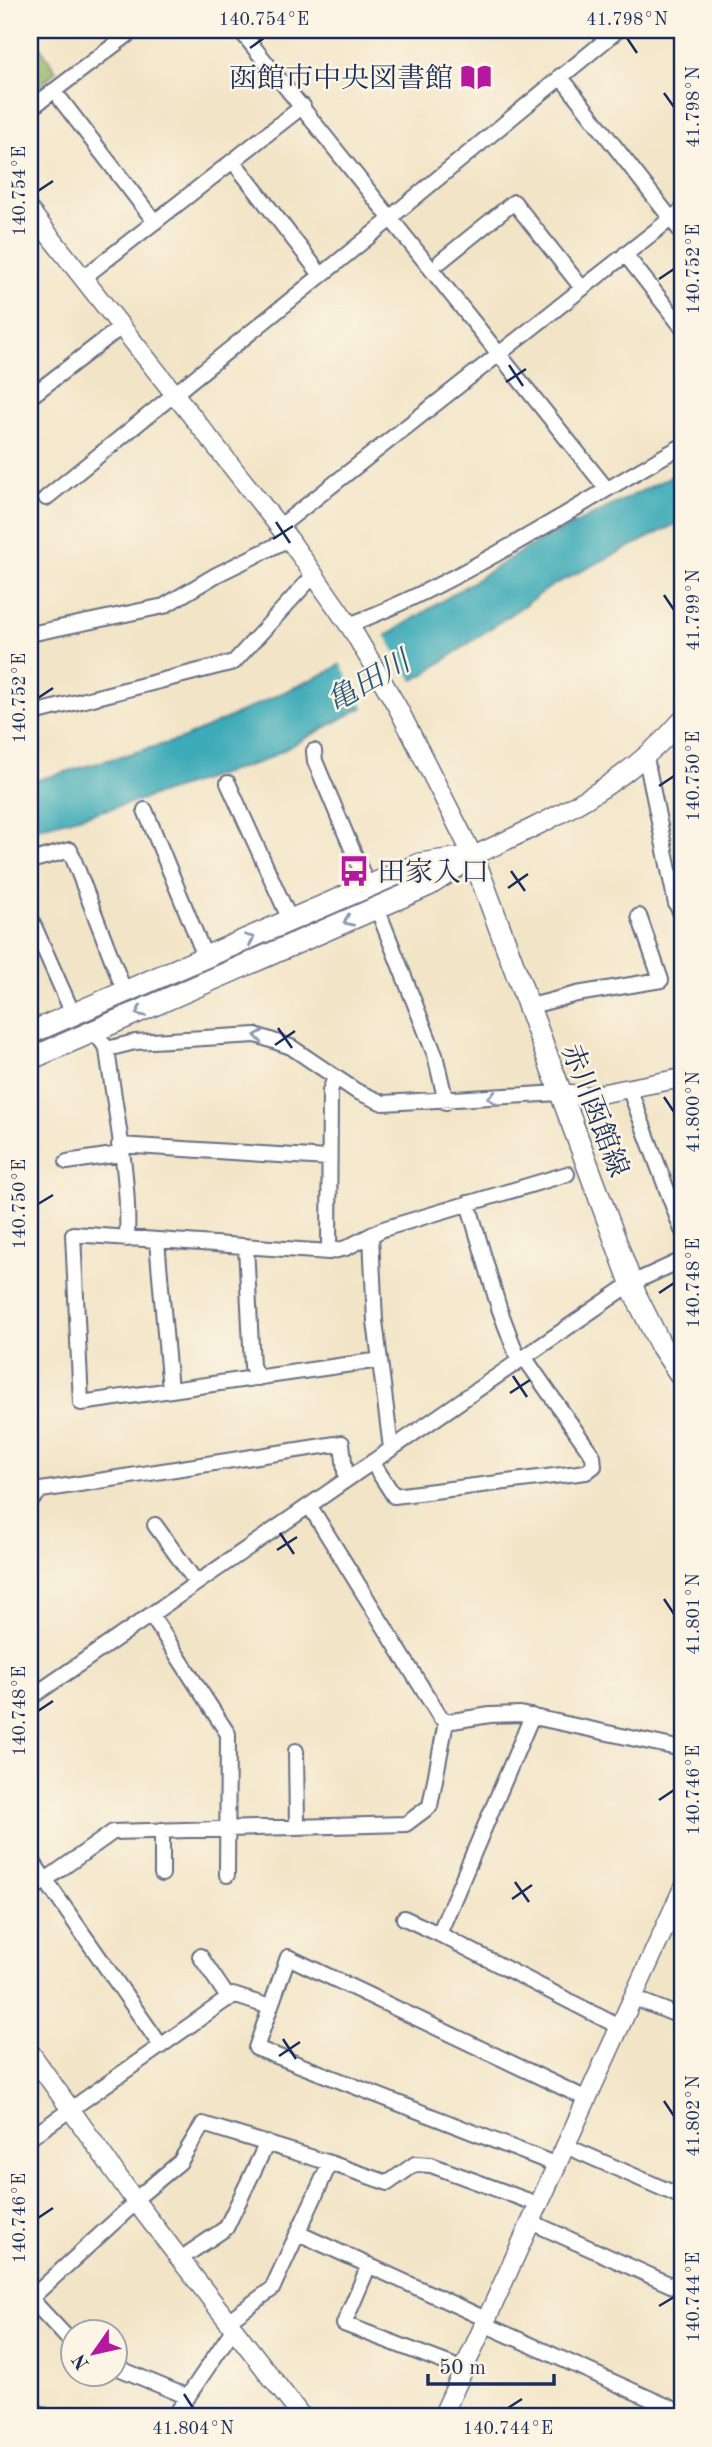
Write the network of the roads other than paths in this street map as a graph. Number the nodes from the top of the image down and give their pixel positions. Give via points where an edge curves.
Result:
1 (134, 30) edge
2 (240, 30) edge
3 (618, 30) edge
4 (560, 76) junction
5 (61, 100) dead end
6 (303, 106) junction
7 (30, 109) edge
8 (233, 161) junction
9 (30, 211) edge
10 (677, 214) edge
11 (392, 218) junction
12 (155, 222) junction
13 (682, 233) edge
14 (625, 254) junction
15 (441, 261) dead end
16 (321, 275) junction
17 (83, 278) junction
18 (582, 288) junction
19 (121, 327) junction
20 (682, 327) edge
21 (499, 353) junction
22 (174, 393) junction
23 (30, 397) edge
24 (682, 446) edge
25 (606, 488) junction
26 (46, 498) dead end
27 (284, 533) junction
28 (314, 575) junction
29 (351, 628) junction
30 (30, 634) edge
31 (30, 714) edge
32 (682, 720) edge
33 (314, 751) dead end
34 (646, 758) junction
35 (228, 783) dead end
36 (145, 810) dead end
37 (473, 856) junction
38 (30, 862) edge
39 (368, 887) junction
40 (377, 908) junction
41 (682, 915) edge
42 (639, 916) dead end
43 (30, 917) edge
44 (291, 922) junction
45 (206, 959) junction
46 (125, 993) junction
47 (527, 1007) junction
48 (73, 1014) junction
49 (30, 1033) edge
50 (101, 1040) junction
51 (30, 1059) edge
52 (335, 1077) junction
53 (682, 1078) edge
54 (629, 1088) junction
55 (560, 1093) junction
56 (446, 1102) junction
57 (120, 1150) junction
58 (328, 1158) junction
59 (68, 1162) dead end
60 (567, 1174) dead end
61 (468, 1203) junction
62 (682, 1230) edge
63 (371, 1236) junction
64 (127, 1239) junction
65 (157, 1241) junction
66 (246, 1246) junction
67 (330, 1252) junction
68 (682, 1260) edge
69 (632, 1283) junction
70 (521, 1359) junction
71 (380, 1360) junction
72 (682, 1377) edge
73 (258, 1378) junction
74 (170, 1390) junction
75 (391, 1448) junction
76 (372, 1462) junction
77 (346, 1480) junction
78 (30, 1502) edge
79 (314, 1513) dead end
80 (155, 1525) dead end
81 (196, 1582) junction
82 (155, 1621) dead end
83 (30, 1698) edge
84 (532, 1716) junction
85 (446, 1723) junction
86 (682, 1749) edge
87 (296, 1751) dead end
88 (297, 1826) junction
89 (227, 1828) junction
90 (162, 1830) junction
91 (30, 1858) edge
92 (162, 1874) dead end
93 (227, 1875) dead end
94 (45, 1880) junction
95 (682, 1890) edge
96 (30, 1891) edge
97 (404, 1918) dead end
98 (439, 1934) junction
99 (200, 1956) dead end
100 (634, 1998) junction
101 (229, 1999) junction
102 (270, 2007) junction
103 (682, 2017) edge
104 (610, 2022) dead end
105 (161, 2046) junction
106 (30, 2052) edge
107 (587, 2099) junction
108 (70, 2110) junction
109 (30, 2138) edge
110 (267, 2143) junction
111 (566, 2146) junction
112 (330, 2163) junction
113 (557, 2165) junction
114 (681, 2194) edge
115 (140, 2197) junction
116 (529, 2201) dead end
117 (531, 2222) junction
118 (299, 2233) junction
119 (189, 2253) dead end
120 (369, 2265) junction
121 (682, 2290) edge
122 (30, 2298) edge
123 (480, 2320) junction
124 (235, 2322) junction
125 (60, 2330) edge
126 (454, 2366) dead end
127 (130, 2373) edge
128 (188, 2397) junction
129 (30, 2409) edge
130 (682, 2413) edge
131 (47, 2417) edge
132 (174, 2417) edge
133 (302, 2417) edge
134 (442, 2417) edge

1 - 7 street
2 - 6 street
3 - 4 street
4 - 10 street
4 - 11 street
5 - 12 street
6 - 8 street
6 - 11 street
8 - 12 street
8 - 16 street
9 - 17 street
10 - 13 street
10 - 14 street
11 - 16 street
11 - 21 street
12 - 17 street
14 - 18 street
14 - 20 street
15 - 18 street via 514,202
16 - 22 street
17 - 19 street
18 - 21 street
19 - 22 street
19 - 23 street
21 - 25 street
21 - 27 street
22 - 26 street
22 - 27 street
24 - 25 street
25 - 29 street via 462,575
27 - 28 street
27 - 30 street via 164,606
28 - 29 street
28 - 31 street via 234,662
29 - 37 street via 398,708
32 - 34 street
33 - 39 street
34 - 37 street via 576,807
34 - 41 street
35 - 44 street
36 - 45 street
37 - 39 main road via 420,864
37 - 40 main road via 429,885
37 - 47 main road, 赤川函館線
38 - 46 street via 70,850
39 - 44 main road
40 -> 50 main road
40 - 56 street via 435,1055
42 - 47 street via 662,980
43 - 48 street
45 -> 44 main road
45 - 46 main road
46 - 48 main road
47 - 55 main road, 赤川函館線
48 - 49 main road
50 - 51 main road
52 -> 50 street via 291,1047 256,1035
50 - 57 street
52 - 56 street via 383,1103
52 - 58 street via 330,1091
53 - 54 street
54 - 55 street via 589,1096
54 - 62 street
55 -> 56 street
55 - 69 main road, 赤川函館線
57 - 58 street
57 - 59 street
57 - 64 street via 129,1194
58 - 67 street
60 - 61 street
61 - 63 street
61 - 70 street via 499,1308
63 - 67 street
63 - 71 street
64 - 65 street
64 - 74 street via 73,1234 82,1403
65 - 66 street
65 - 74 street
66 - 67 street
66 - 73 street via 253,1366
68 - 69 street
69 - 70 street
69 - 72 main road, 赤川函館線 via 660,1344
70 - 75 street
70 - 76 street via 593,1456 594,1466 586,1472 394,1496
71 - 73 street
71 - 75 street
73 - 74 street
75 - 76 street
76 - 77 street
77 - 78 street via 342,1443 41,1490
77 - 81 street
79 - 85 street
80 - 81 street
81 - 83 street
82 - 89 street via 228,1734
84 - 85 street via 490,1714
84 - 86 street
84 - 98 street
85 - 88 street via 430,1805 406,1824
87 - 88 street
88 - 89 street
89 - 90 street
89 - 93 street
90 - 92 street
90 - 94 street via 113,1832
91 - 94 street
94 - 96 street
94 - 105 street
95 - 100 street
97 - 98 street
98 - 104 street
99 - 101 street
100 - 103 street
100 - 107 street
101 - 102 street via 233,1995
101 - 105 street
102 - 107 street via 288,1957
102 - 113 street via 256,2049
105 - 108 street
106 - 108 street
107 - 111 street
108 - 109 street
108 - 115 street
110 - 112 street
110 - 115 street via 202,2124 180,2162
110 - 119 street via 226,2228
111 - 113 street
111 - 114 street
112 - 116 street via 388,2183 415,2164 431,2165
112 - 118 street
113 - 117 street
115 - 122 street
115 - 124 street
117 - 121 street
117 - 123 street
118 - 120 street
118 - 124 street via 272,2289
120 - 123 street
120 - 126 street via 344,2324
122 - 125 street
123 - 130 street
123 - 134 street
124 - 128 street
124 - 133 street
127 - 128 street
128 - 132 street
129 - 131 street

